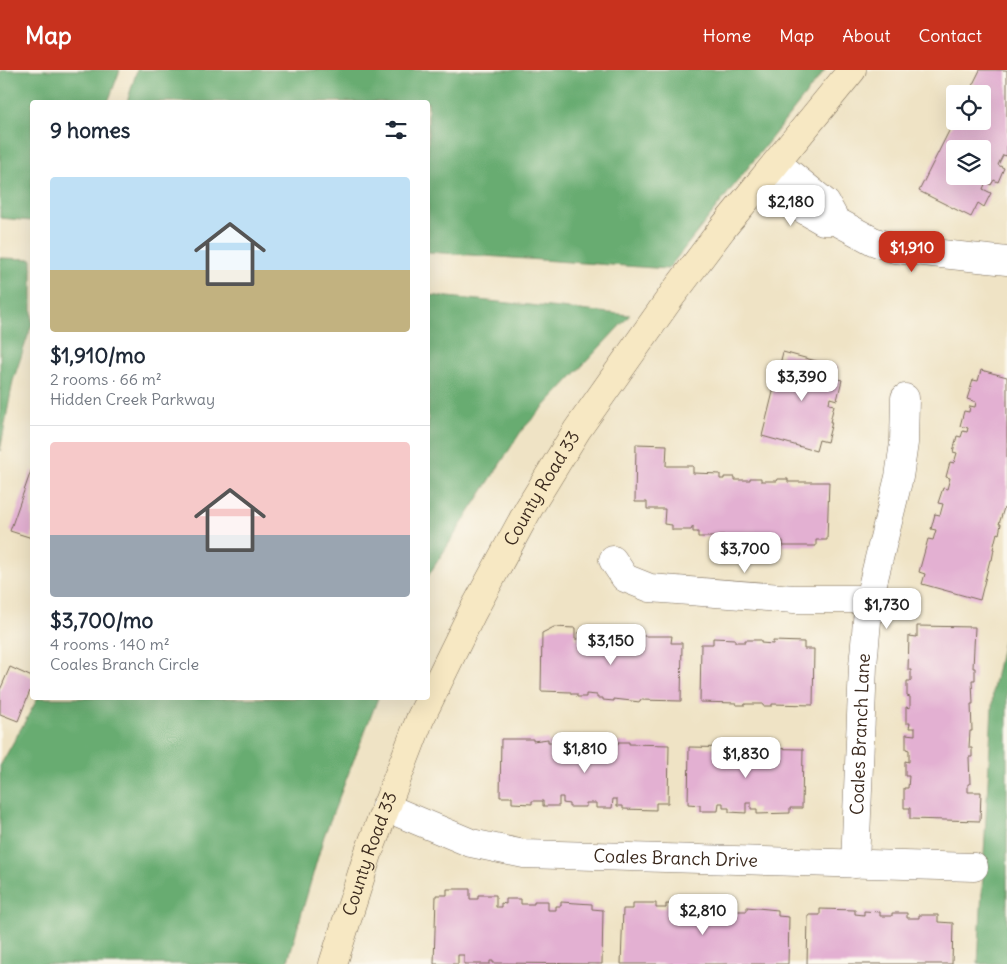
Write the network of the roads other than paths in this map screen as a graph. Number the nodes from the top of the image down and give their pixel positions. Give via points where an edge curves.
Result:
1 (852, 70) edge
2 (777, 163) junction
3 (758, 186) junction
4 (836, 221) junction
5 (1007, 261) edge
6 (905, 398) dead end
7 (613, 560) dead end
8 (869, 599) junction
9 (430, 699) edge
10 (429, 700) edge
11 (385, 807) junction
12 (855, 864) junction
13 (974, 867) dead end
14 (333, 964) edge

1 - 2 street, County Road 33
2 - 3 street, County Road 33
2 - 4 street via 826,204
3 - 4 street via 822,221
3 - 9 street, County Road 33 via 700,258 577,430 529,508
4 - 5 street via 895,249
6 - 8 street, Coales Branch Lane via 899,476
7 - 8 street via 625,578 650,588 794,599
8 - 12 street, Coales Branch Lane
10 - 11 street, County Road 33
11 - 12 street, Coales Branch Drive via 471,843 524,854
11 - 14 street, County Road 33
12 - 13 street, Coales Branch Drive

